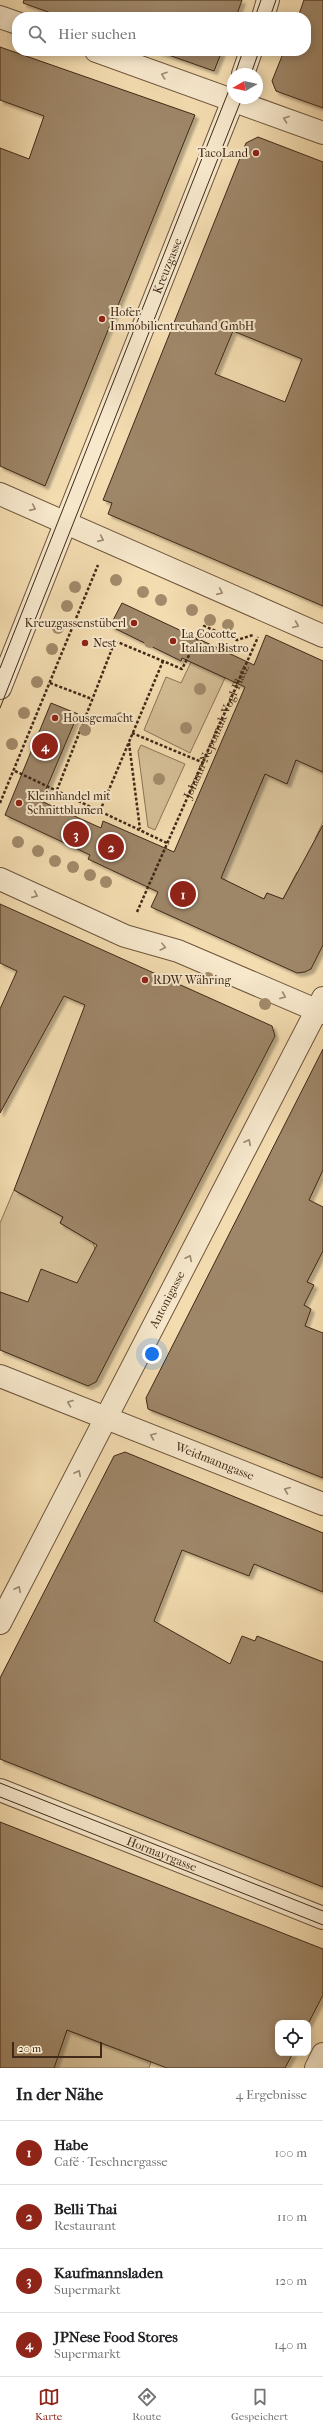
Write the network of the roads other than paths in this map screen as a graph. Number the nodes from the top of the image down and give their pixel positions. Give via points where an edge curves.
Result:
1 (268, 0) edge
2 (264, 12) edge
3 (0, 17) edge
4 (12, 21) edge
5 (110, 56) edge
6 (249, 56) edge
7 (245, 68) edge
8 (227, 97) edge
9 (232, 104) edge
10 (247, 104) edge
11 (323, 133) edge
12 (0, 494) edge
13 (66, 523) junction
14 (323, 636) edge
15 (0, 688) edge
16 (0, 879) edge
17 (321, 1007) edge
18 (0, 1376) edge
19 (106, 1417) junction
20 (323, 1504) edge
21 (0, 1623) edge
22 (0, 1790) edge
23 (323, 1918) edge
24 (323, 2054) edge
25 (316, 2068) edge

1 - 2 street
3 - 4 street
8 -> 5 street
6 - 7 street
9 - 13 street, Kreuzgasse
11 -> 10 street
12 -> 13 street
13 -> 14 street
13 - 15 street
16 -> 17 street via 125,936 178,951
19 -> 17 street, Antonigasse
19 -> 18 street, Weidmanngasse
20 -> 19 street, Weidmanngasse
21 -> 19 street, Antonigasse
22 - 23 street, Hormayrgasse
24 - 25 street

